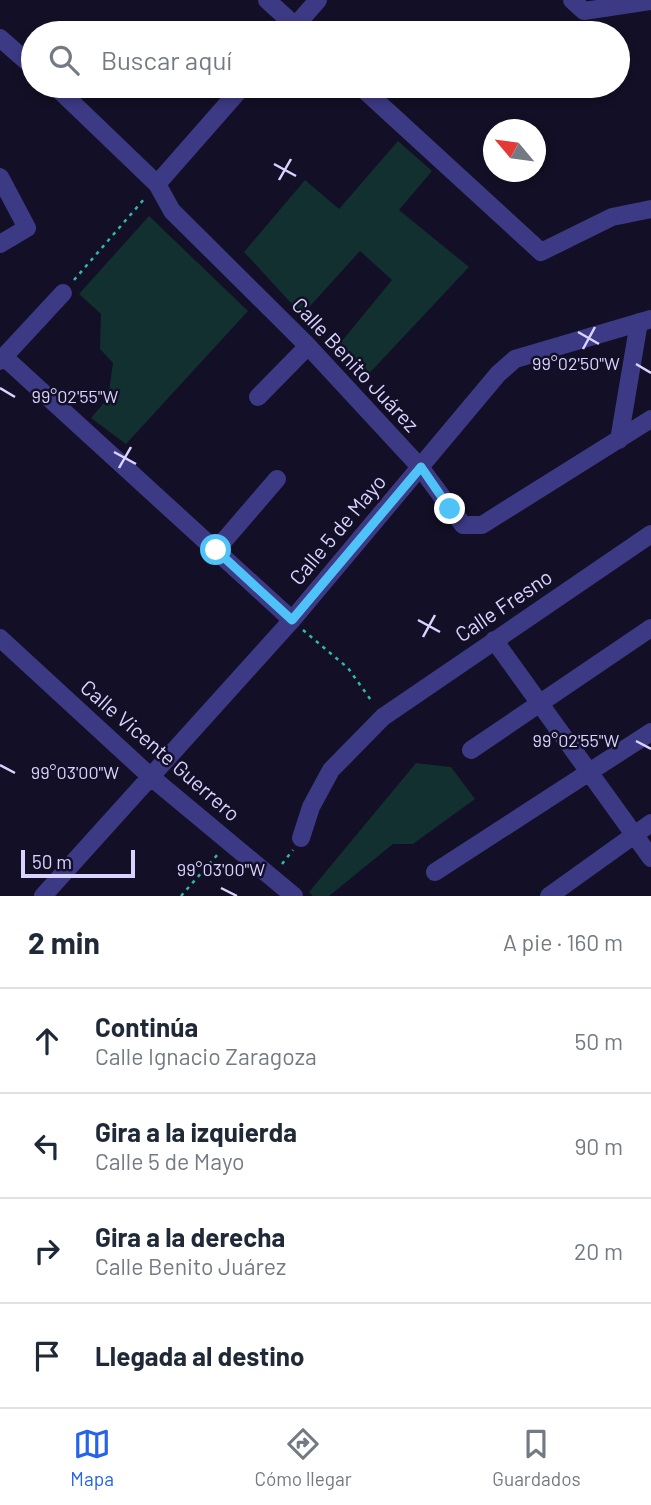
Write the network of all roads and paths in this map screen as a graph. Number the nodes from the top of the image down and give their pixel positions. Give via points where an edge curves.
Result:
1 (267, 0) edge
2 (318, 0) edge
3 (572, 0) edge
4 (651, 1) edge
5 (287, 21) edge
6 (303, 21) edge
7 (0, 38) edge
8 (21, 56) edge
9 (67, 98) edge
10 (232, 98) edge
11 (373, 98) edge
12 (0, 177) edge
13 (157, 184) junction
14 (651, 209) edge
15 (0, 244) edge
16 (63, 293) joint
17 (645, 321) edge
18 (308, 346) junction
19 (2, 359) edge
20 (258, 397) dead end
21 (651, 419) edge
22 (619, 440) junction
23 (421, 467) junction
24 (277, 479) dead end
25 (651, 534) edge
26 (216, 550) junction
27 (292, 620) junction
28 (651, 628) edge
29 (0, 638) edge
30 (494, 640) junction
31 (541, 704) junction
32 (383, 717) junction
33 (651, 732) edge
34 (471, 750) dead end
35 (590, 770) junction
36 (150, 777) junction
37 (651, 823) edge
38 (634, 834) junction
39 (300, 838) joint
40 (229, 842) junction
41 (651, 858) edge
42 (435, 872) dead end
43 (273, 878) junction
44 (43, 896) edge
45 (181, 896) edge
46 (294, 896) edge
47 (549, 896) edge

1 - 5 street
2 - 6 street
3 - 4 street via 584,12
7 - 8 street
9 - 13 street, Calle Benito Juárez
10 - 13 street
11 - 14 street via 541,252 612,217
12 - 15 street via 27,228
13 - 16 path
13 - 18 street, Calle Benito Juárez via 172,211
16 - 19 street
17 - 22 street
17 - 23 street, Calle 5 de Mayo via 515,359
18 - 20 street
18 - 23 street, Calle Benito Juárez
19 - 26 street
21 - 22 street, Calle Benito Juárez
22 - 23 street, Calle Benito Juárez via 482,526 463,525
23 - 27 street, Calle 5 de Mayo
24 - 26 street
25 - 30 street, Calle Fresno
26 - 27 street
27 - 32 path via 348,668
27 - 36 street, Calle 5 de Mayo
28 - 31 street
29 - 36 street, Calle Vicente Guerrero
30 - 31 street
30 - 32 street, Calle Fresno
31 - 34 street
31 - 35 street
32 - 39 street, Calle Fresno via 331,771
33 - 35 street
35 - 38 street
35 - 42 street
36 - 40 street, Calle Vicente Guerrero
36 - 44 street, Calle 5 de Mayo
37 - 38 street
38 - 41 street
38 - 47 street
39 - 43 path
40 - 43 street, Calle Vicente Guerrero
40 - 45 path
43 - 46 street, Calle Vicente Guerrero

